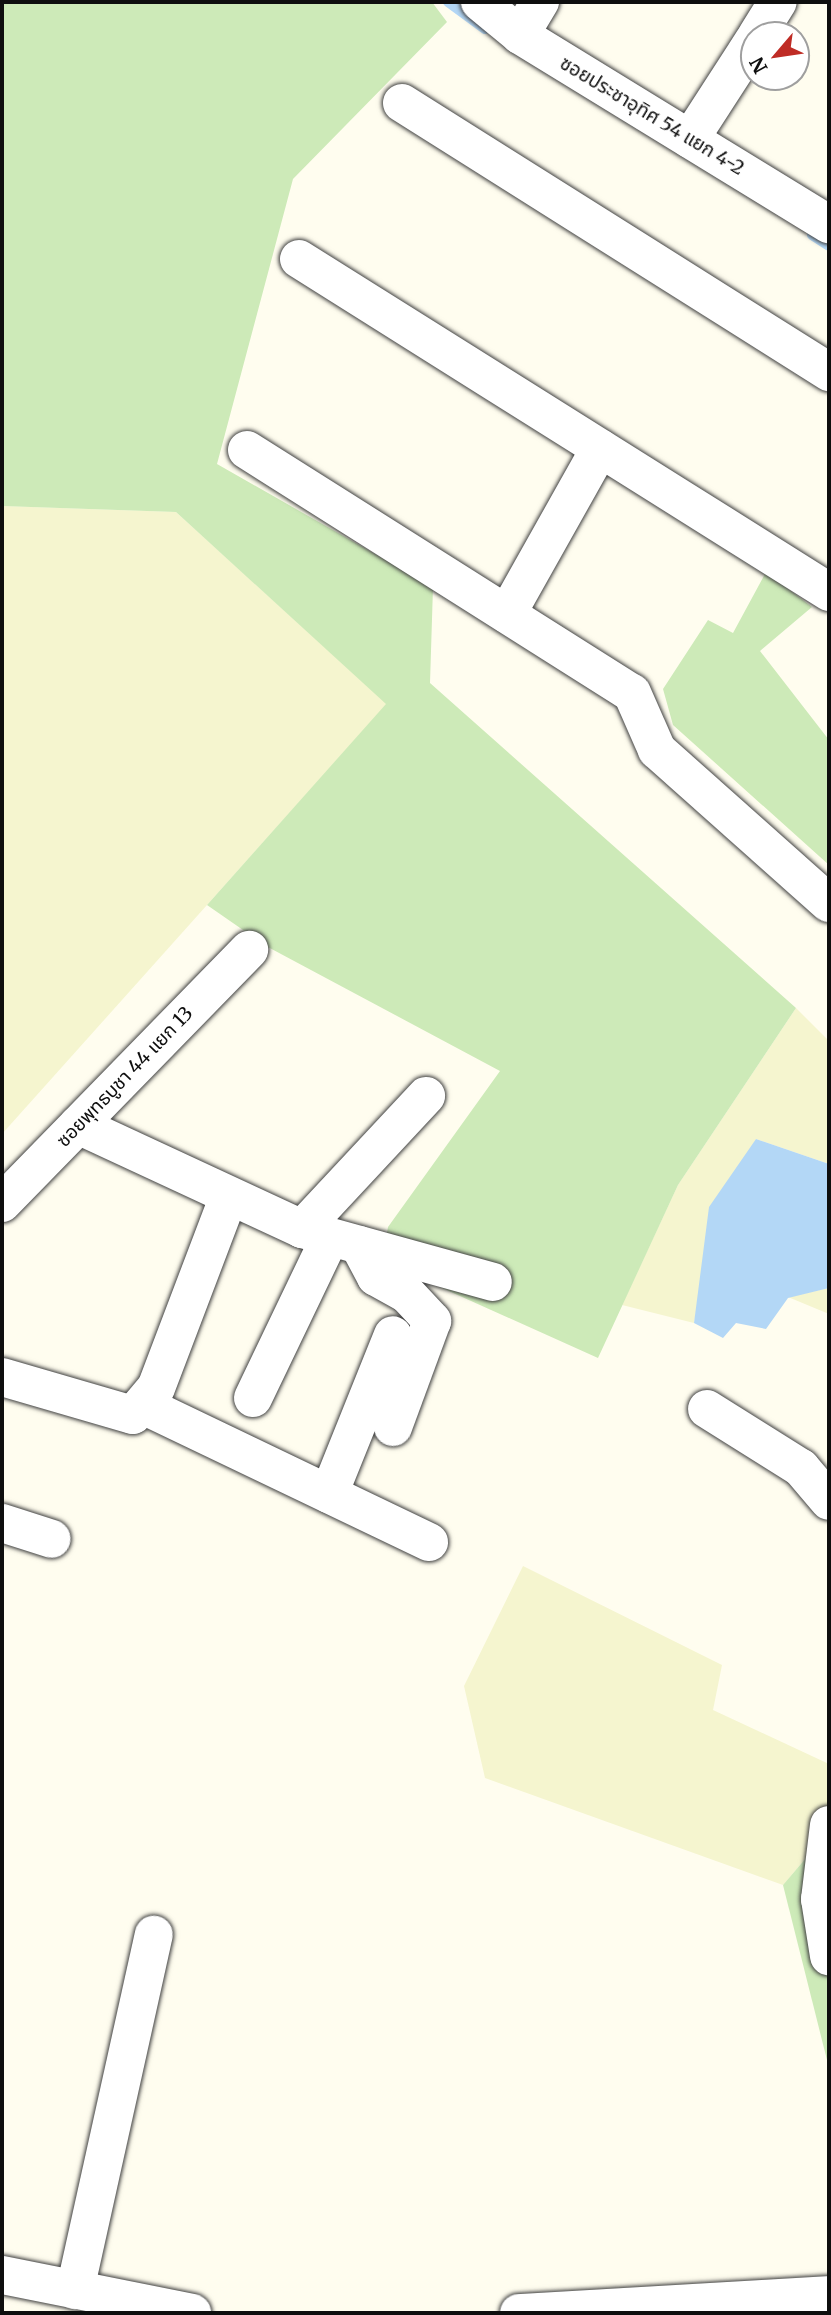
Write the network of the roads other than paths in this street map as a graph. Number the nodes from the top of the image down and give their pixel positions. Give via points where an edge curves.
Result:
1 (480, 2) edge
2 (541, 2) edge
3 (778, 2) edge
4 (766, 21) edge
5 (520, 35) junction
6 (740, 62) edge
7 (402, 103) dead end
8 (690, 139) junction
9 (829, 224) edge
10 (299, 259) dead end
11 (829, 372) edge
12 (600, 448) junction
13 (247, 450) dead end
14 (829, 592) edge
15 (507, 614) junction
16 (829, 903) edge
17 (249, 950) dead end
18 (426, 1096) dead end
19 (78, 1125) junction
20 (229, 1196) junction
21 (2, 1203) edge
22 (330, 1237) junction
23 (493, 1282) dead end
24 (393, 1335) dead end
25 (2, 1377) edge
26 (253, 1398) dead end
27 (145, 1406) junction
28 (707, 1409) dead end
29 (393, 1427) dead end
30 (329, 1494) junction
31 (829, 1501) edge
32 (2, 1523) edge
33 (52, 1539) dead end
34 (429, 1542) dead end
35 (829, 1825) edge
36 (154, 1935) dead end
37 (829, 1956) edge
38 (2, 2275) edge
39 (75, 2290) junction
40 (829, 2295) edge
41 (192, 2313) edge
42 (519, 2313) edge

1 - 5 street, ซอยประชาอุทิศ 54 แยก 4-2
2 - 5 street
3 - 4 street
5 - 8 street, ซอยประชาอุทิศ 54 แยก 4-2
6 - 8 street
7 - 11 street
8 - 9 street, ซอยประชาอุทิศ 54 แยก 4-2
10 - 12 street
12 - 14 street
12 - 15 street
13 - 15 street
15 - 16 street via 632,693 657,750
17 - 19 street, ซอยพุทธบูชา 44 แยก 13
18 - 22 street
19 - 20 street
19 - 21 street, ซอยพุทธบูชา 44 แยก 13
20 - 22 street
20 - 27 street
22 - 23 street
22 - 26 street
22 - 29 street via 376,1277 407,1294 432,1321
24 - 30 street
25 - 27 street via 113,1413 133,1415
27 - 30 street
28 - 31 street via 801,1468
30 - 34 street
32 - 33 street
35 - 37 street via 820,1899
36 - 39 street
38 - 39 street
39 - 41 street
40 - 42 street

